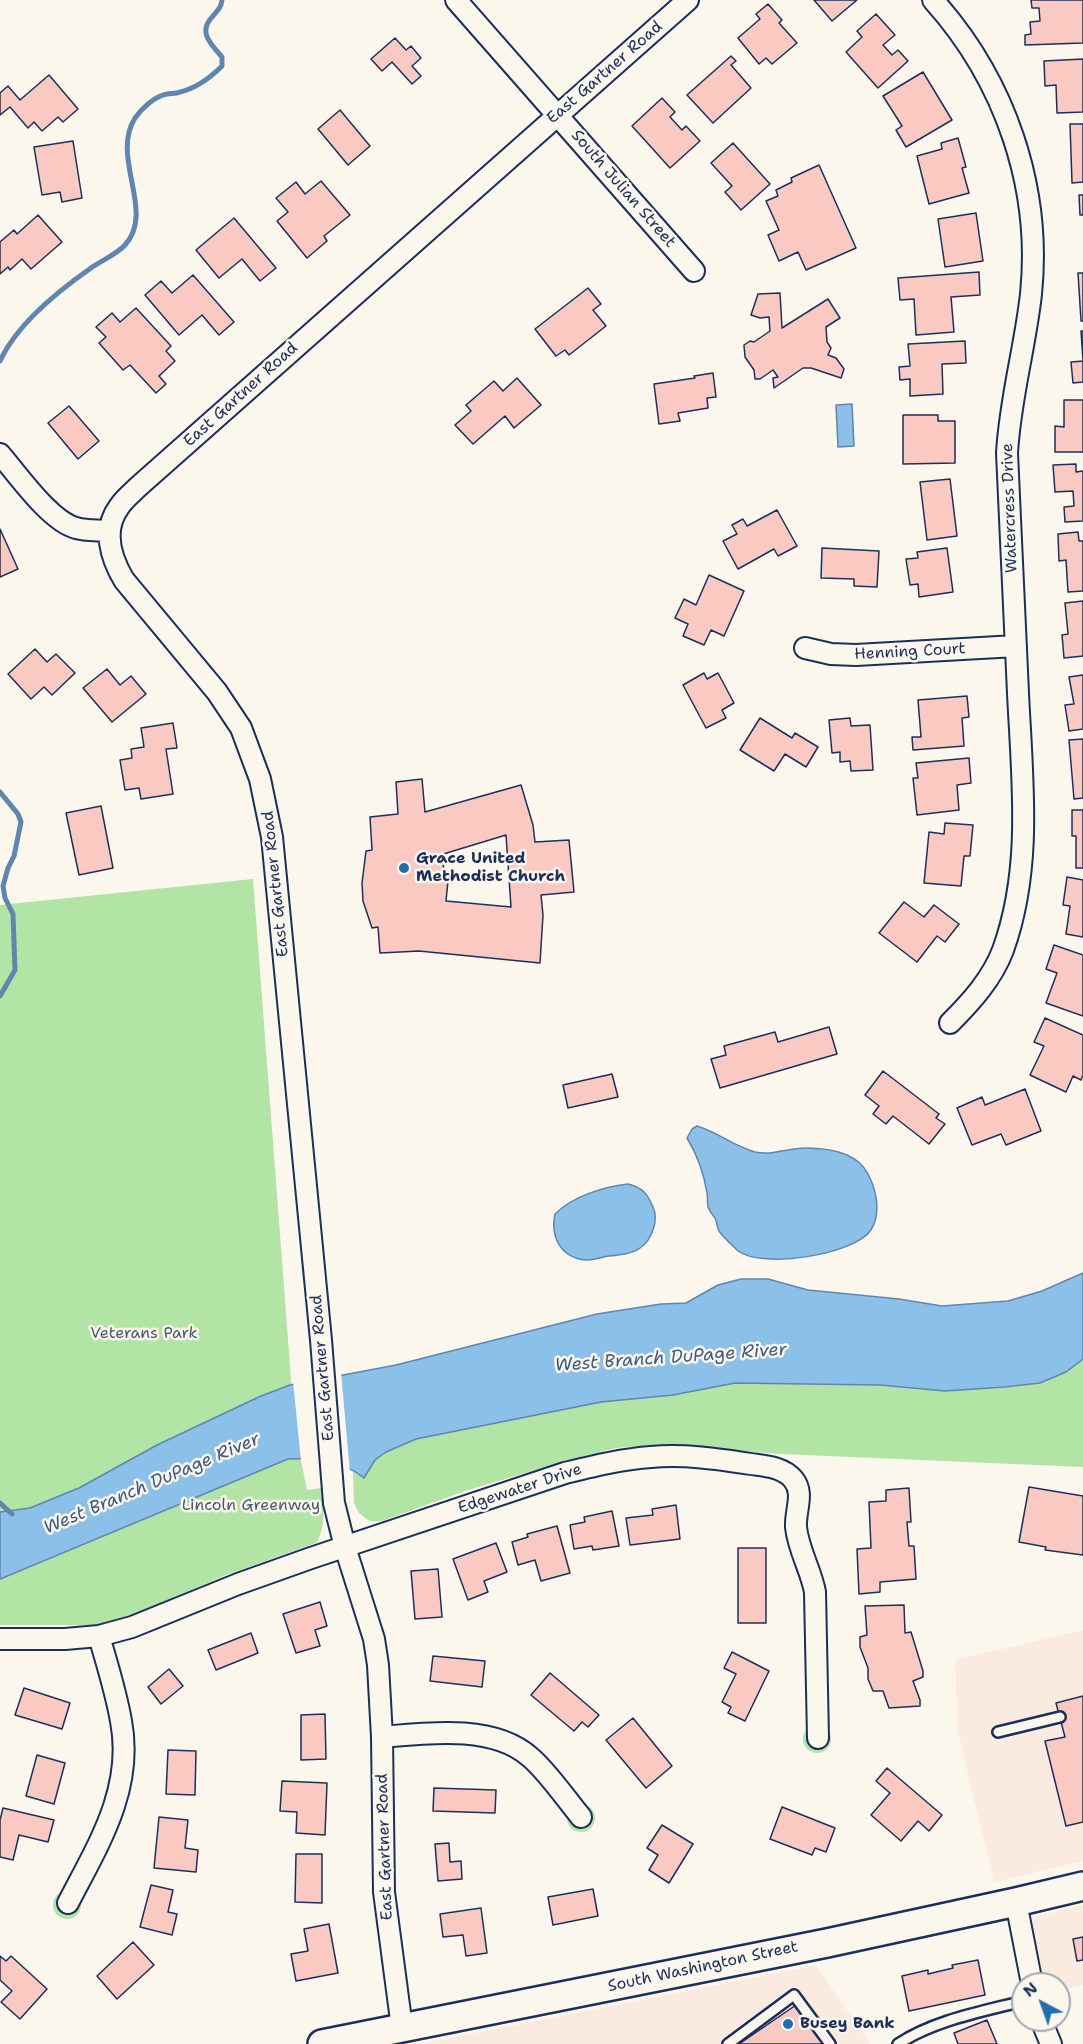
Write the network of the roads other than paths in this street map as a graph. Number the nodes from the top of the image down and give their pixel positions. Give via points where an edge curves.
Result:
1 (456, 0) edge
2 (688, 0) edge
3 (933, 0) edge
4 (557, 115) junction
5 (694, 270) dead end
6 (0, 454) edge
7 (108, 531) junction
8 (1016, 646) junction
9 (805, 648) dead end
10 (950, 1023) dead end
11 (345, 1547) junction
12 (99, 1636) junction
13 (0, 1639) edge
14 (1060, 1717) dead end
15 (998, 1732) dead end
16 (382, 1737) junction
17 (818, 1738) dead end
18 (581, 1817) dead end
19 (1083, 1886) edge
20 (1016, 1902) junction
21 (68, 1903) dead end
22 (1030, 1972) edge
23 (1011, 2004) edge
24 (402, 2028) junction
25 (322, 2044) edge
26 (728, 2044) edge
27 (830, 2044) edge
28 (898, 2044) edge

1 - 4 street, South Julian Street
2 - 4 street, East Gartner Road
3 - 8 street, Watercress Drive via 973,52 994,90 1019,152 1032,224 1030,296 1007,453
4 - 5 street, South Julian Street
4 - 7 street, East Gartner Road via 139,486 119,507
6 - 7 street via 63,522 76,528
7 - 11 street, East Gartner Road via 124,580 242,728 262,788 272,837 334,1503
8 - 9 street, Henning Court via 856,655
8 - 10 street, Watercress Drive via 1024,817 1020,880 1002,952 977,996
11 - 12 street, Edgewater Drive
11 - 16 street, East Gartner Road via 374,1639
11 - 17 street, Edgewater Drive via 604,1463 688,1456 778,1468 799,1489 796,1529 812,1576
12 - 13 street, Edgewater Drive
12 - 21 street via 122,1722 123,1773 106,1829
14 - 15 lane
16 - 18 street via 450,1733 500,1740 531,1757
16 - 24 street, East Gartner Road via 384,1892
19 - 20 main road, South Washington Street
20 - 22 street
20 - 24 main road, South Washington Street
23 - 28 lane via 934,2025
24 - 25 main road, South Washington Street
26 - 27 lane via 794,1995

